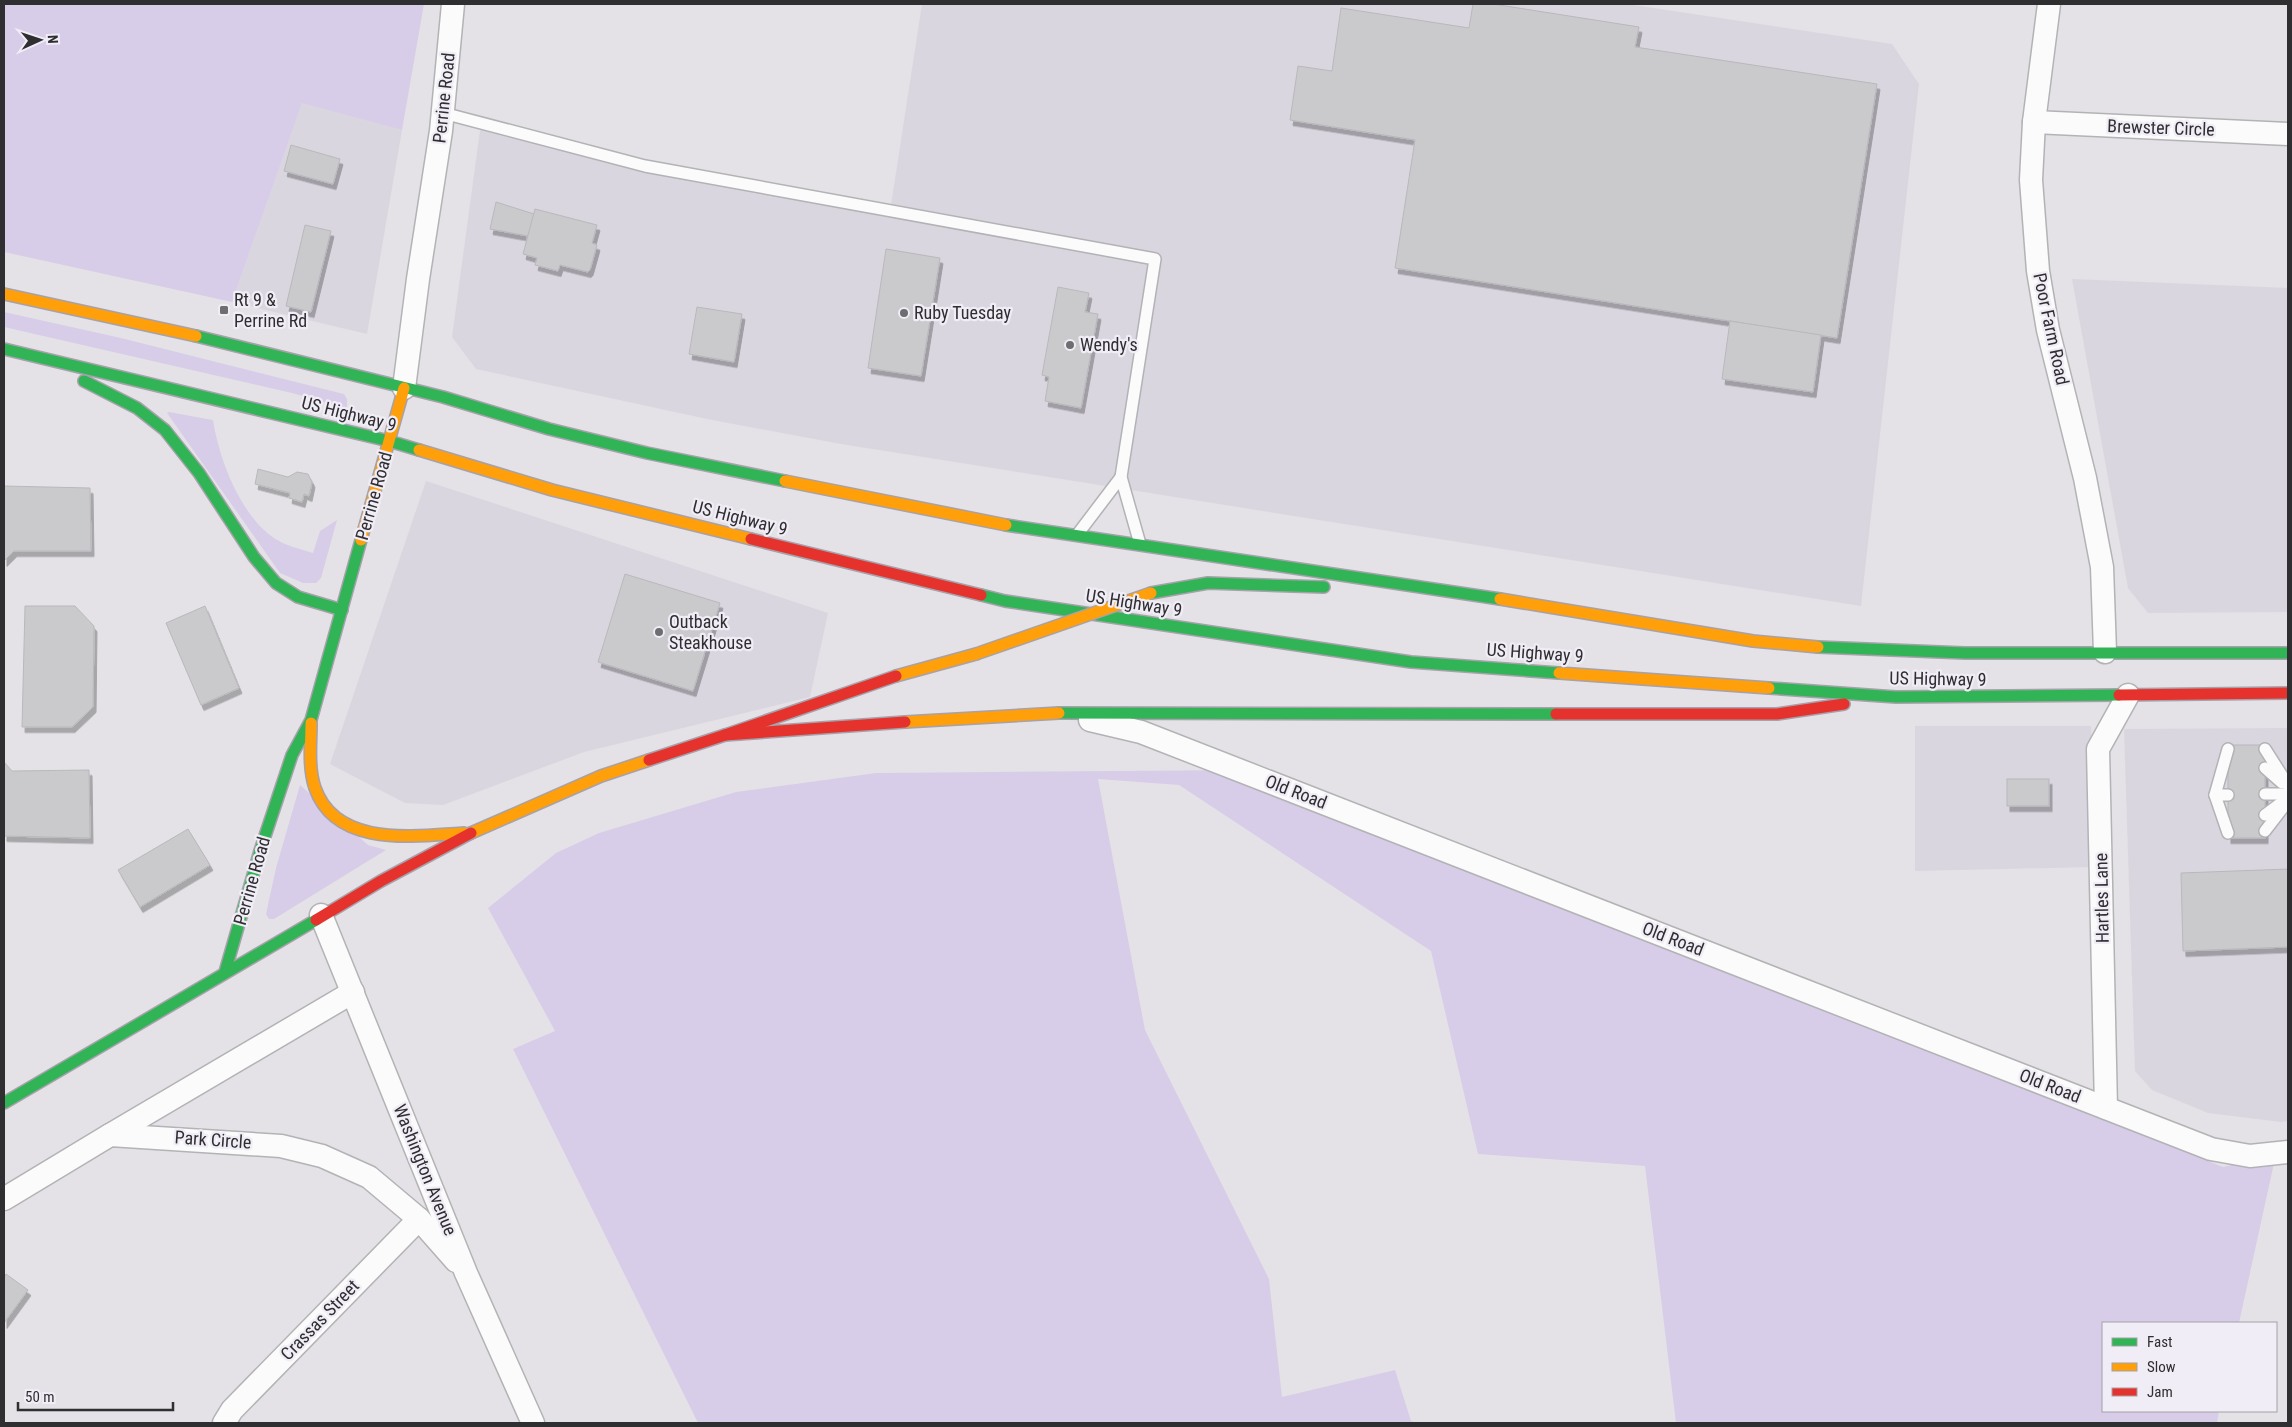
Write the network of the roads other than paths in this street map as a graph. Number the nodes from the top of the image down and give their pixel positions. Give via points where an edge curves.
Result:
1 (453, 4) edge
2 (2049, 4) edge
3 (443, 113) junction
4 (2034, 122) junction
5 (2288, 134) edge
6 (4, 294) edge
7 (4, 349) edge
8 (19, 352) junction
9 (404, 388) junction
10 (389, 441) junction
11 (1120, 477) junction
12 (1076, 536) junction
13 (1141, 546) junction
14 (1441, 589) junction
15 (342, 610) junction
16 (2105, 652) junction
17 (2288, 653) edge
18 (2288, 693) edge
19 (2128, 696) junction
20 (1896, 697) junction
21 (1059, 714) junction
22 (311, 720) junction
23 (726, 735) junction
24 (2228, 749) dead end
25 (2265, 749) dead end
26 (2228, 768) dead end
27 (2265, 768) dead end
28 (2288, 787) edge
29 (2265, 794) dead end
30 (2288, 794) edge
31 (2215, 795) junction
32 (2228, 795) dead end
33 (2288, 799) edge
34 (2265, 815) dead end
35 (2228, 816) dead end
36 (2265, 831) dead end
37 (473, 832) junction
38 (2228, 833) dead end
39 (322, 915) junction
40 (225, 972) junction
41 (354, 992) junction
42 (4, 1102) edge
43 (2106, 1108) junction
44 (110, 1134) junction
45 (2288, 1152) edge
46 (4, 1199) edge
47 (419, 1219) junction
48 (466, 1272) junction
49 (224, 1423) edge
50 (533, 1423) edge

1 - 3 street, Perrine Road
2 - 4 street, Poor Farm Road
3 - 9 street, Perrine Road
3 - 11 lane via 645,166 1155,259
4 - 5 street, Brewster Circle
4 - 16 street, Poor Farm Road via 2031,180 2038,271 2048,330 2085,478 2102,567
6 - 9 main road, US Highway 9 via 240,345
7 - 8 main road, US Highway 9
8 - 10 main road, US Highway 9
8 - 15 main road via 126,400 165,430 210,488 251,554 270,577 302,599
9 - 10 main road, Perrine Road
9 - 12 main road, US Highway 9 via 647,453 1026,529
10 - 15 main road, Perrine Road
10 - 20 main road, US Highway 9 via 552,490 1005,601 1411,662
11 - 12 lane
11 - 13 lane
12 - 13 main road, US Highway 9
13 - 14 main road, US Highway 9
14 - 16 main road, US Highway 9 via 1753,641 1965,653
14 - 23 main road, bridge via 1208,583 1152,593
15 - 22 main road, Perrine Road
16 - 17 main road, US Highway 9
18 - 19 main road, US Highway 9
19 - 20 main road, US Highway 9
19 - 43 street, Hartles Lane via 2098,749
20 - 21 main road via 1777,714
21 - 23 main road
21 - 43 street, Old Road via 1141,732
22 - 37 main road via 310,758 317,793 329,814 348,826 375,835
22 - 40 main road, Perrine Road via 292,755
23 - 37 main road via 601,776
24 - 31 lane
25 - 28 lane
26 - 31 lane
27 - 28 lane
29 - 30 lane
31 - 32 lane
31 - 35 lane
31 - 38 lane
33 - 34 lane
33 - 36 lane
37 - 39 main road
39 - 40 main road
39 - 41 street, Washington Avenue
40 - 42 main road
41 - 44 street
41 - 48 street, Washington Avenue
43 - 45 street, Old Road via 2211,1149 2250,1156
44 - 46 street
44 - 47 street, Park Circle via 281,1146 322,1156 369,1177
47 - 48 street, Park Circle
47 - 49 street, Crassas Street via 232,1410
48 - 50 street, Washington Avenue

